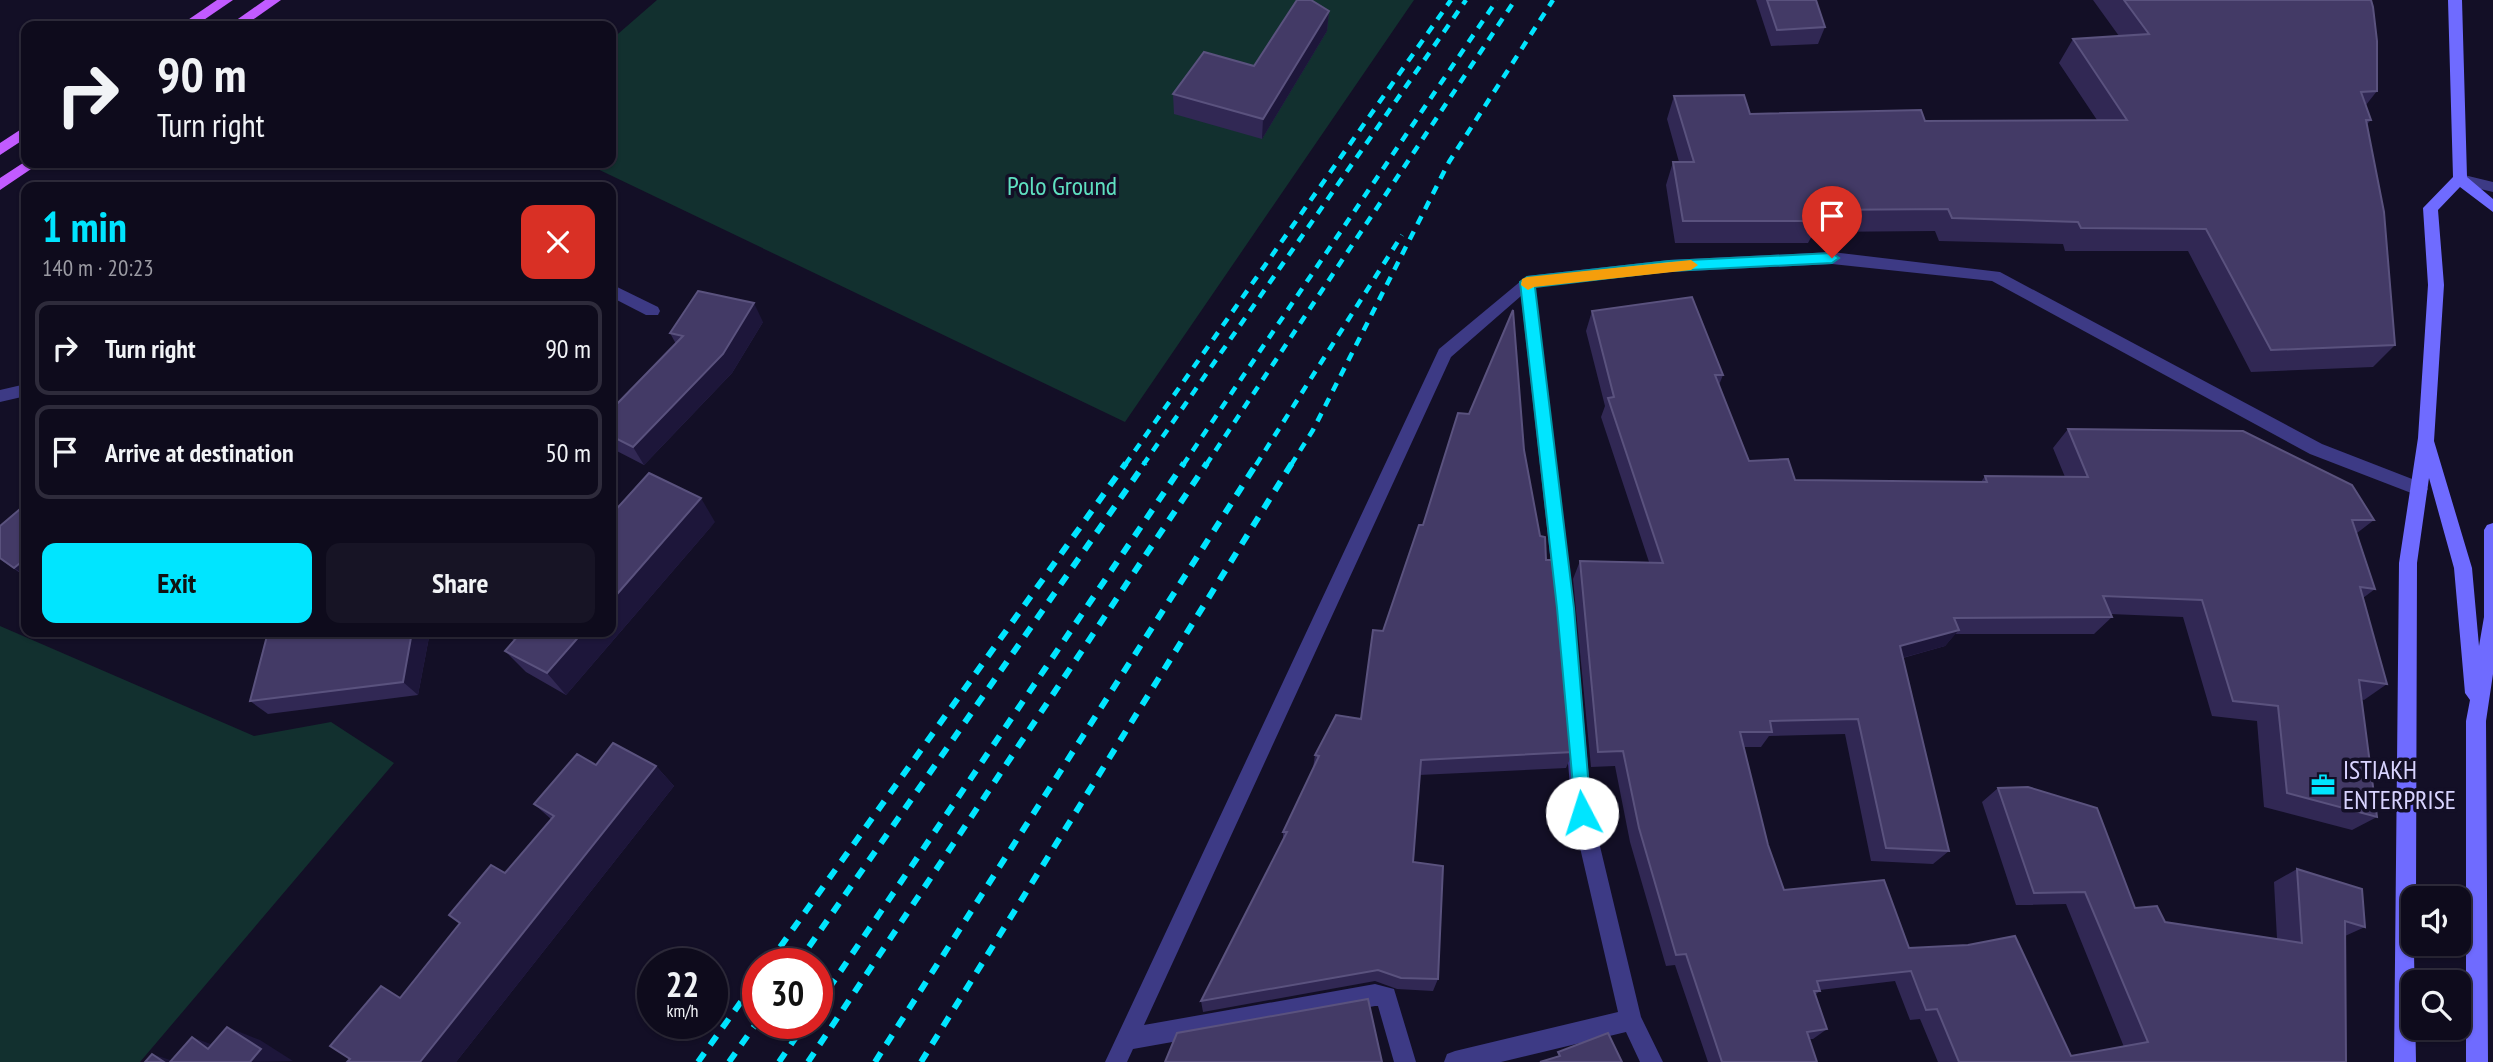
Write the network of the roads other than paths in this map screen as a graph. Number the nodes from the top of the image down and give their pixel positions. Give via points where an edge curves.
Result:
1 (226, 0) edge
2 (274, 0) edge
3 (2455, 0) edge
4 (194, 21) edge
5 (242, 21) edge
6 (21, 135) edge
7 (0, 150) edge
8 (26, 168) edge
9 (2460, 179) junction
10 (0, 185) edge
11 (2493, 187) edge
12 (2493, 207) edge
13 (1527, 282) junction
14 (616, 293) edge
15 (652, 311) dead end
16 (21, 391) edge
17 (0, 396) edge
18 (2426, 438) junction
19 (2418, 489) junction
20 (2493, 530) edge
21 (2476, 721) junction
22 (1631, 1020) junction
23 (1129, 1039) junction
24 (1116, 1062) edge
25 (1405, 1062) edge
26 (1455, 1062) edge
27 (1652, 1062) edge
28 (2405, 1062) edge
29 (2477, 1062) edge

1 - 4 main road
2 - 5 main road
3 - 9 main road
6 - 7 main road
8 - 10 main road
9 - 11 street
9 - 12 main road
9 - 18 main road via 2430,208 2436,285
13 - 19 street via 1669,266 1832,258 1995,276 2316,449
13 - 22 street via 1565,608 1582,813
13 - 23 street via 1445,353
14 - 15 street
16 - 17 street
18 - 19 main road
18 - 21 main road via 2463,568
19 - 28 main road via 2408,564
20 - 21 main road via 2493,617
21 - 29 main road
22 - 26 street
22 - 27 street
23 - 24 street
23 - 25 street via 1375,995 1385,996 1391,1007

